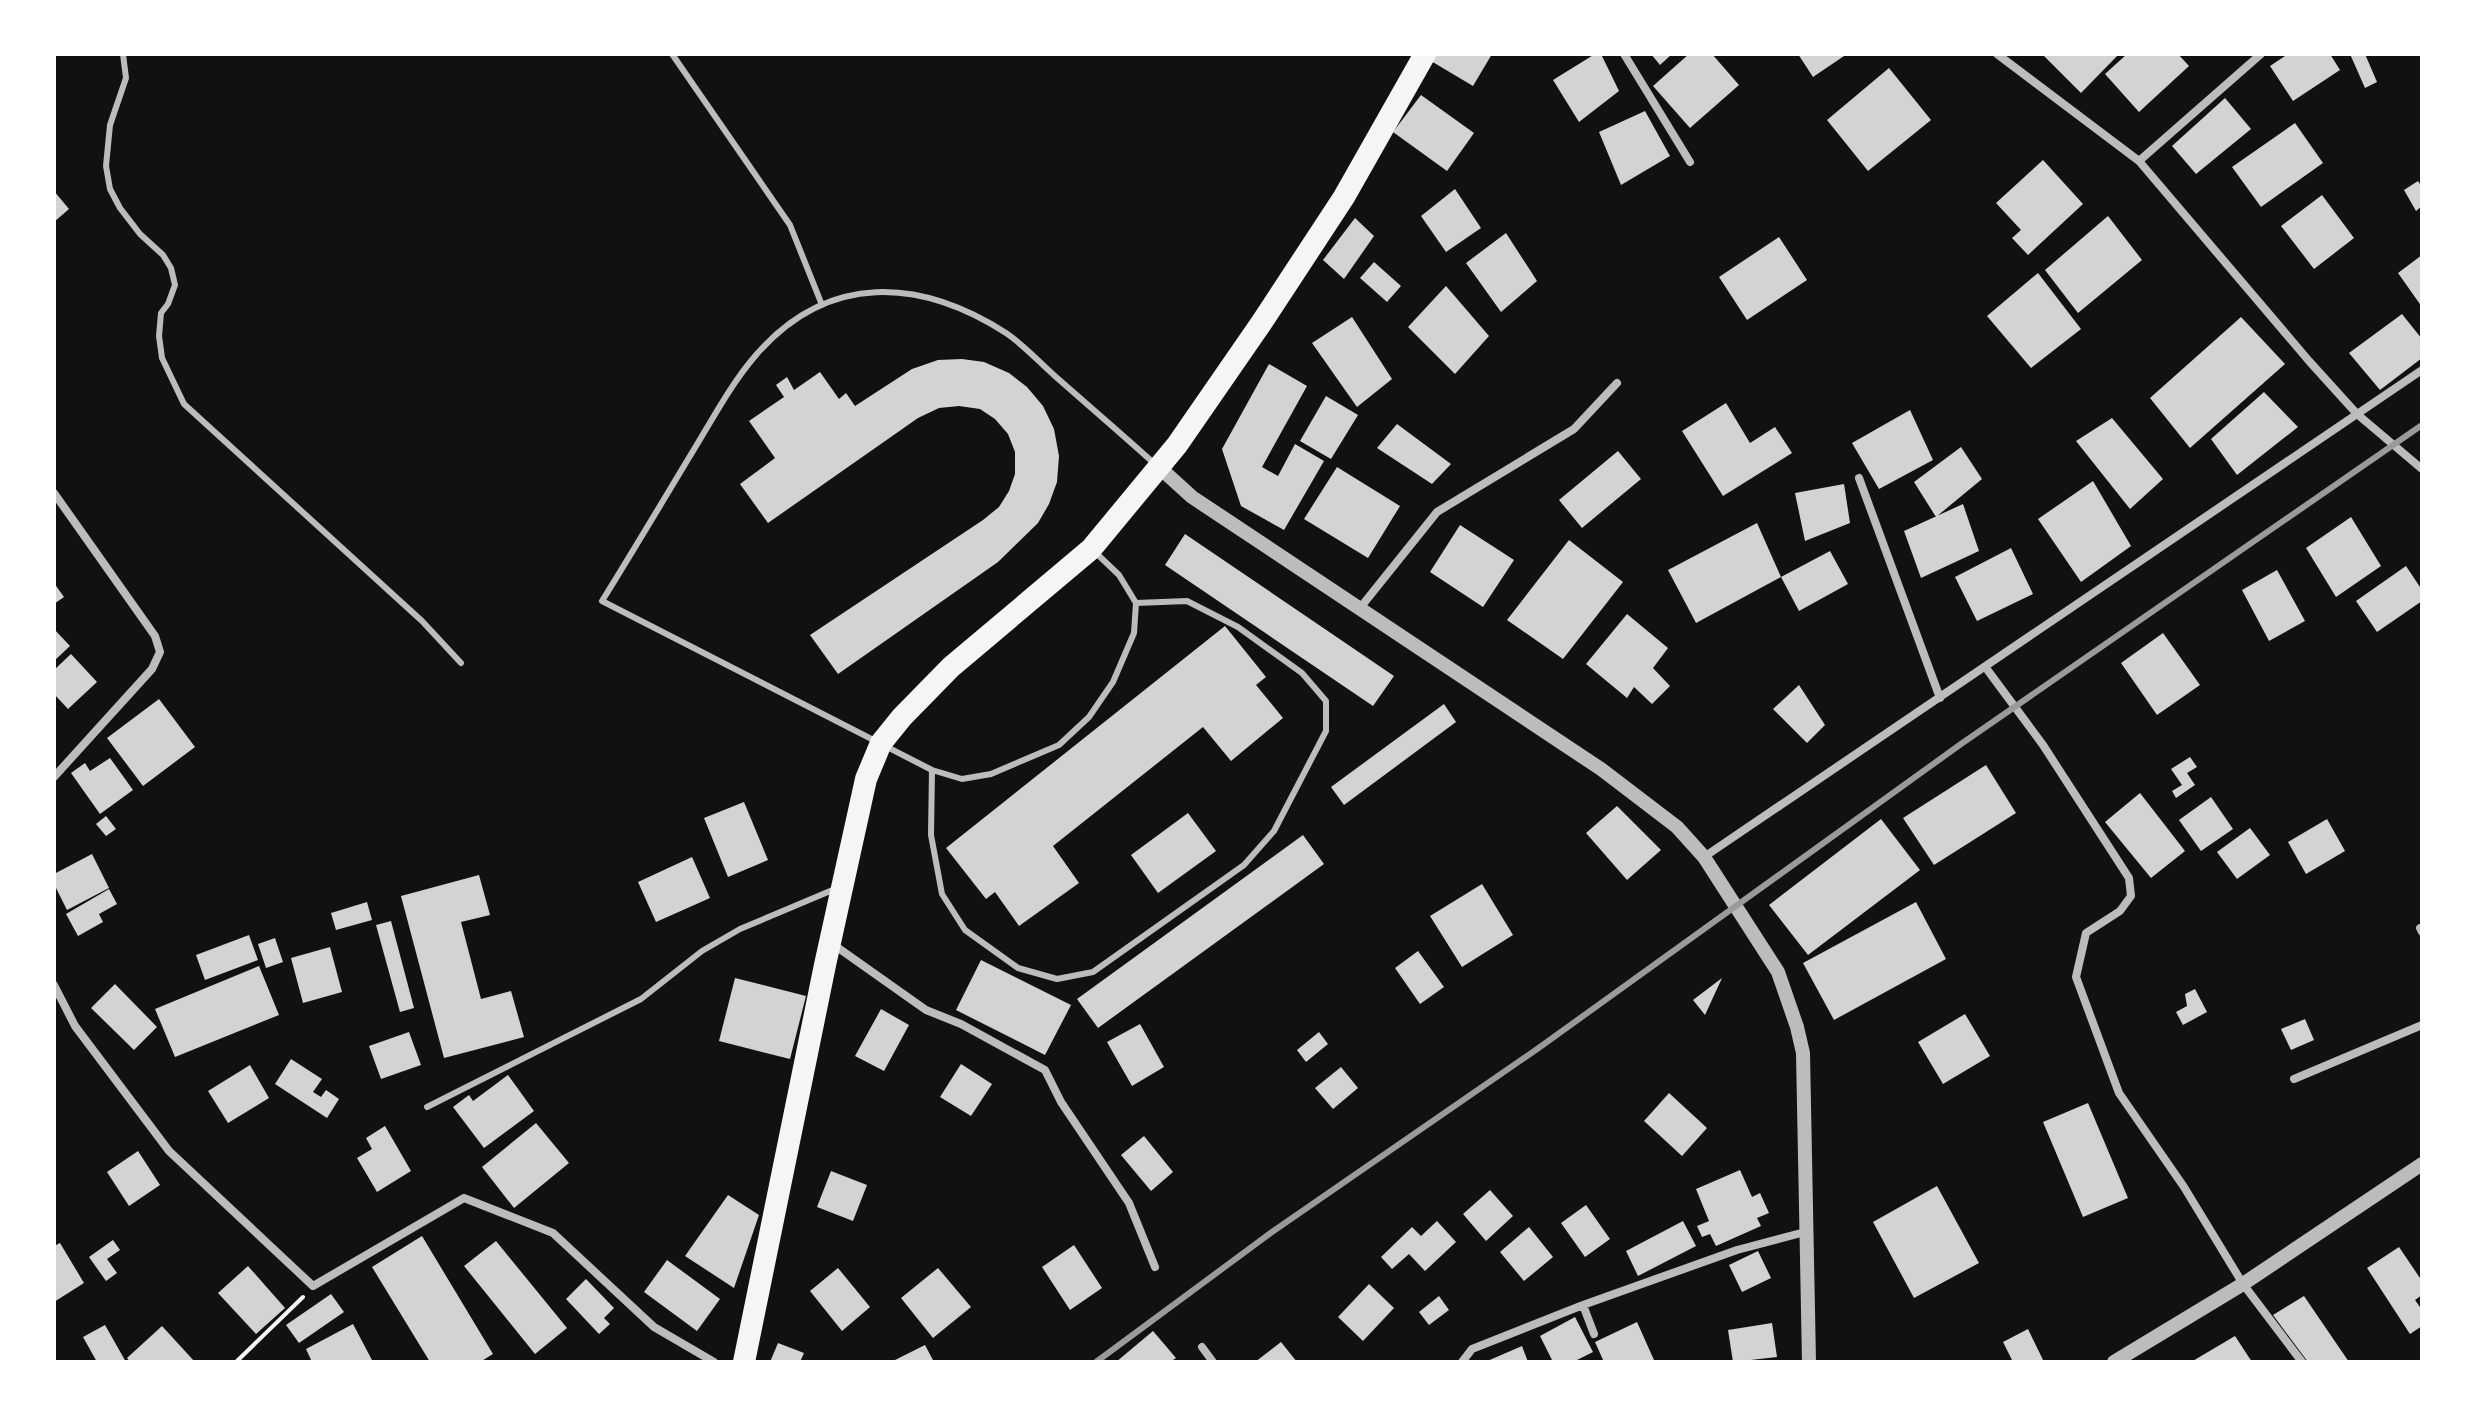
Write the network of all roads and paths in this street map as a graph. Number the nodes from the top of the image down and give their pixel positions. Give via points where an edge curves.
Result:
1 (123, 54) edge
2 (672, 54) edge
3 (1425, 54) edge
4 (1624, 54) edge
5 (1997, 54) edge
6 (2261, 54) edge
7 (2139, 161) junction
8 (1690, 162) dead end
9 (822, 305) junction
10 (2422, 370) edge
11 (1617, 383) dead end
12 (2357, 414) junction
13 (1159, 467) junction
14 (2422, 469) edge
15 (1859, 478) dead end
16 (54, 493) edge
17 (1091, 549) junction
18 (1136, 603) junction
19 (1360, 608) junction
20 (461, 663) dead end
21 (1986, 668) junction
22 (1940, 698) junction
23 (881, 743) junction
24 (932, 770) junction
25 (54, 777) edge
26 (1704, 857) junction
27 (843, 886) junction
28 (830, 942) junction
29 (54, 985) edge
30 (2422, 1025) edge
31 (2294, 1079) dead end
32 (427, 1107) dead end
33 (2422, 1164) edge
34 (1805, 1232) junction
35 (1155, 1267) dead end
36 (2243, 1284) junction
37 (313, 1286) junction
38 (1583, 1305) junction
39 (1594, 1334) dead end
40 (1202, 1347) dead end
41 (236, 1362) edge
42 (714, 1362) edge
43 (744, 1362) edge
44 (1213, 1362) edge
45 (1462, 1362) edge
46 (1809, 1362) edge
47 (2114, 1362) edge
48 (2302, 1362) edge

1 - 20 lane via 126,78 110,125 106,166 110,189 171,268 175,285 161,313 159,336 162,358 184,404 422,621
2 - 9 lane via 790,225
3 - 13 highway via 1344,197
4 - 8 street
5 - 7 street
6 - 7 street
7 - 12 street
9 - 13 lane via 897,290 939,299 975,315 1009,335
9 - 23 lane via 788,324 756,355 602,601
10 - 12 street
11 - 19 street via 1574,429 1437,512
12 - 14 street
12 - 21 street
13 - 17 highway
13 - 19 street via 1192,497
15 - 22 street
16 - 25 street via 155,636 160,652 152,669
17 - 18 lane via 1119,575
17 - 23 highway via 951,667
18 - 24 lane via 1134,633 1113,682 1089,717 1059,745 991,774 962,779
18 - 24 lane via 1187,601 1238,627 1302,673 1326,701 1326,731 1274,831 1244,865 1093,972 1057,979 1018,968 965,930 942,894 931,835
19 - 26 street via 1601,769 1677,827
21 - 22 street
21 - 36 street via 2129,878 2131,896 2120,911 2086,933 2076,977 2119,1093
22 - 26 street
23 - 24 lane
23 - 27 highway via 866,779
26 - 34 street via 1778,972 1797,1027 1803,1053
27 - 28 highway
27 - 32 lane via 740,929 641,999
28 - 35 street via 926,1010 1045,1070 1129,1203
28 - 43 highway
29 - 37 street via 75,1026 169,1151
30 - 31 street
33 - 36 street
34 - 38 street via 1737,1250
34 - 46 street
36 - 47 street
36 - 48 street
37 - 41 path
37 - 42 street via 464,1198 553,1233 654,1327
38 - 39 street
38 - 45 street via 1472,1349
40 - 44 street

